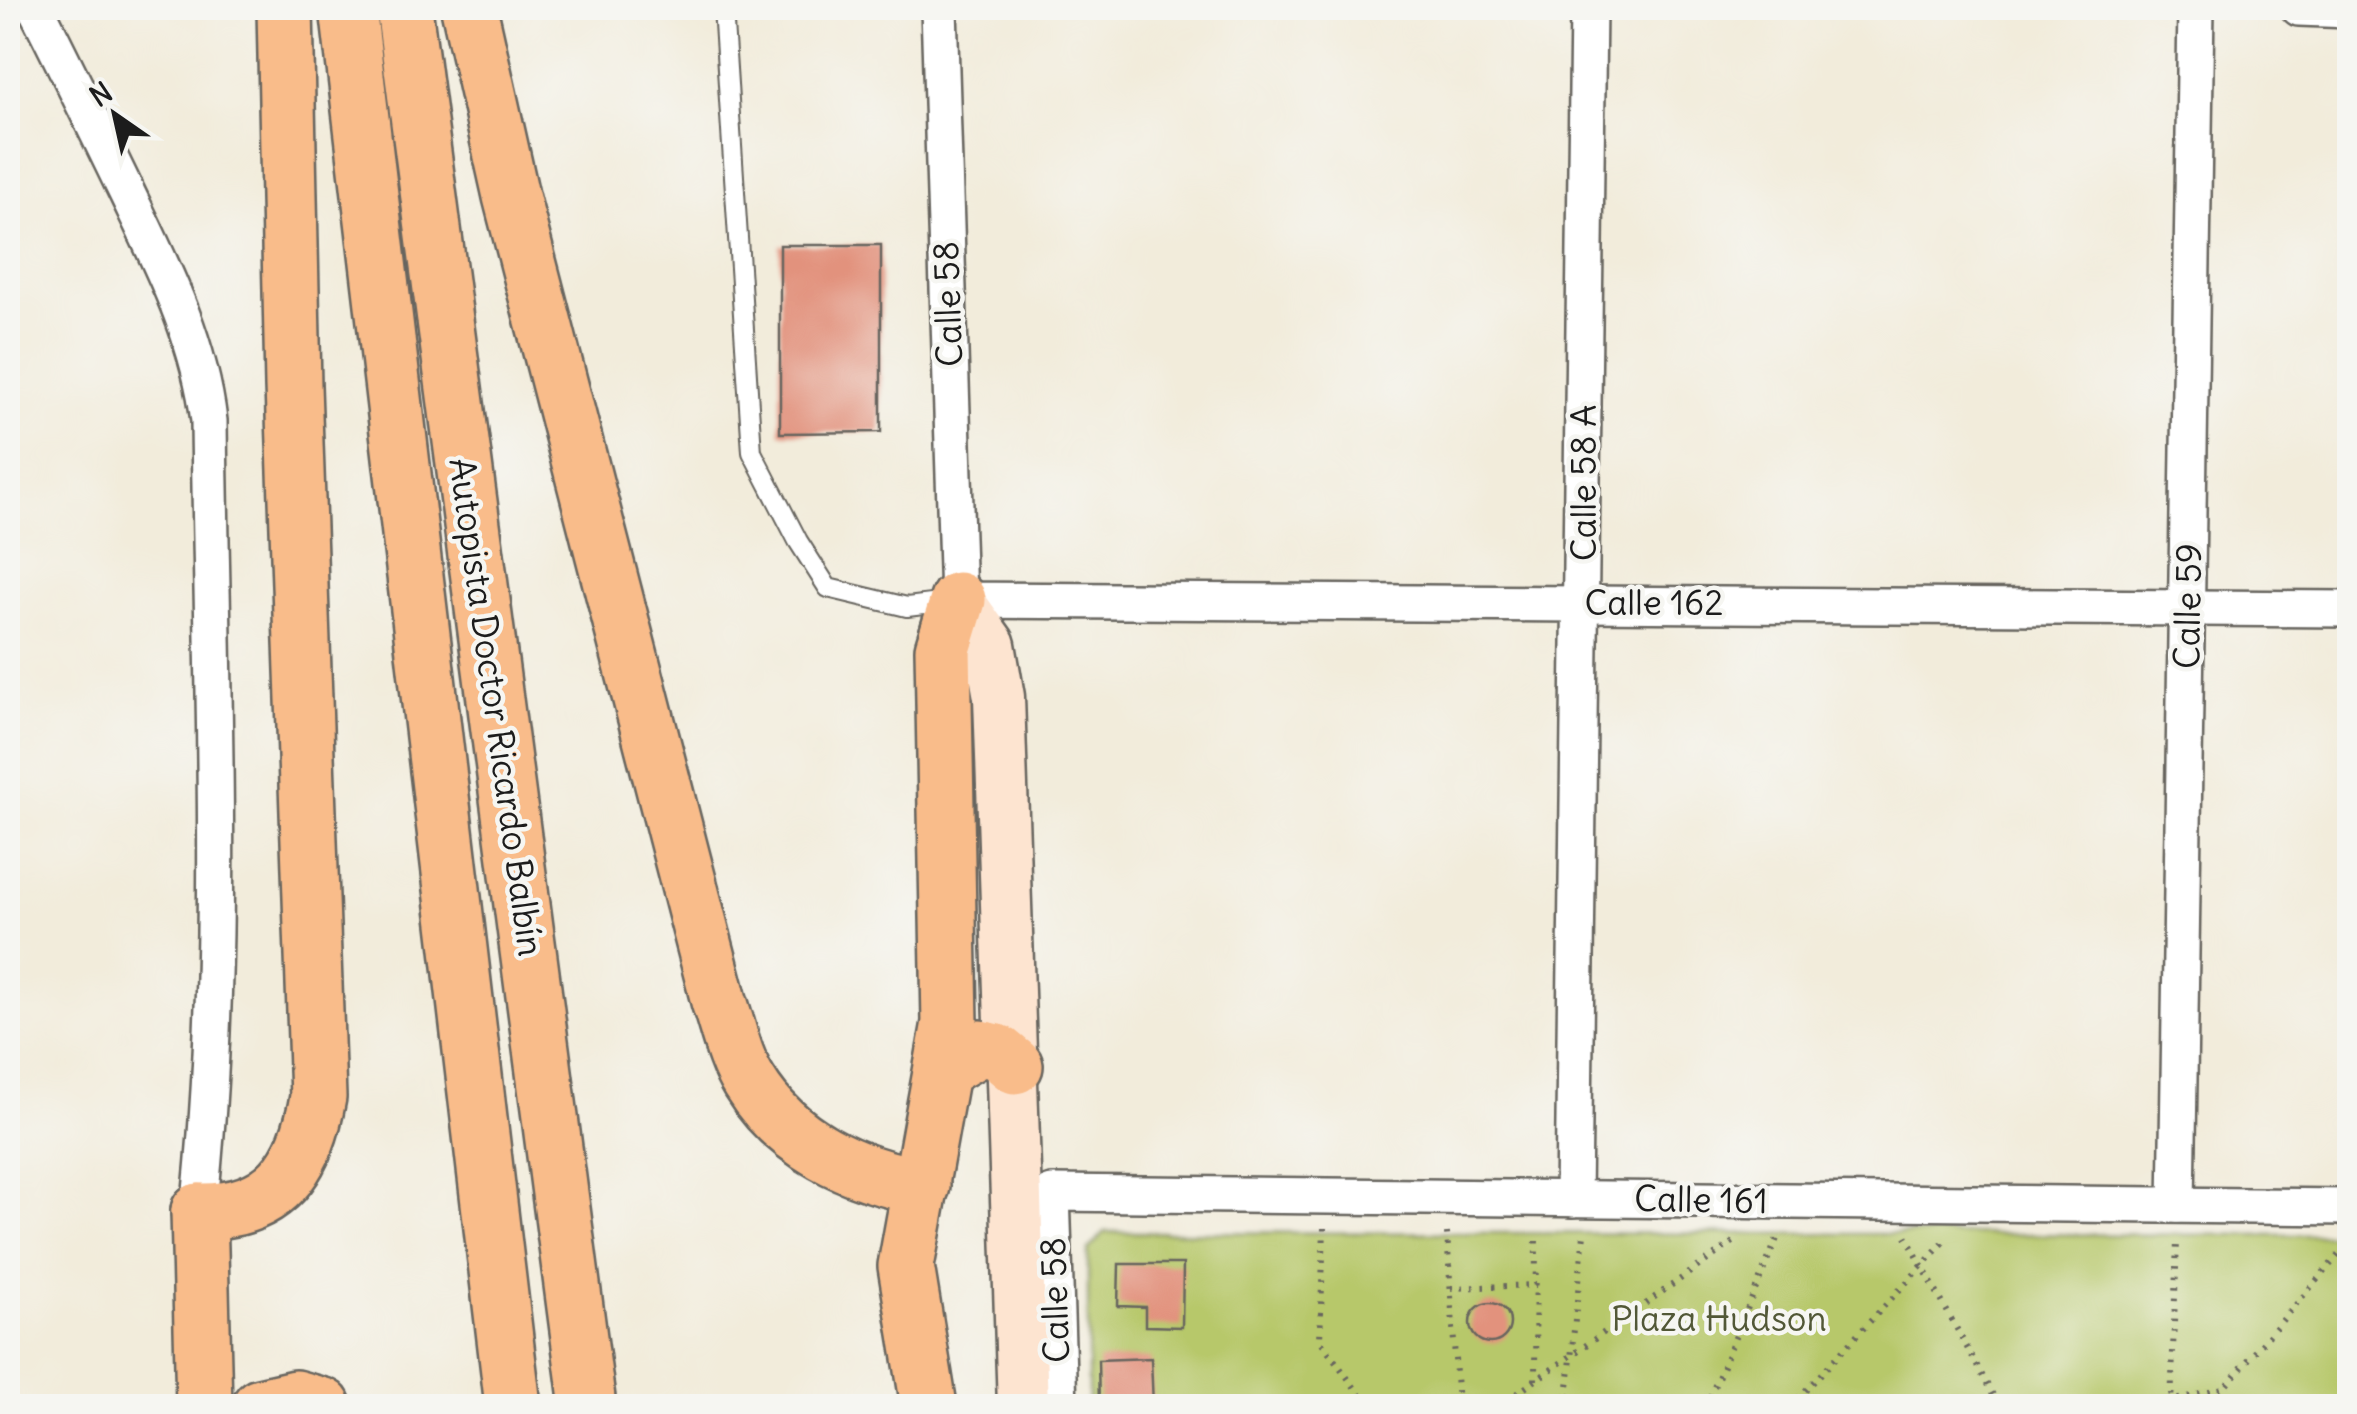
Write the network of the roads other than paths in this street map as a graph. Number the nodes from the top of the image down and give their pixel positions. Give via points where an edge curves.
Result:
1 (36, 8) edge
2 (285, 8) edge
3 (348, 8) edge
4 (404, 8) edge
5 (469, 8) edge
6 (723, 8) edge
7 (938, 8) edge
8 (1588, 8) edge
9 (2196, 8) edge
10 (2299, 8) edge
11 (2350, 10) edge
12 (958, 600) junction
13 (1583, 603) junction
14 (2188, 605) junction
15 (2350, 609) edge
16 (1014, 1066) junction
17 (945, 1068) junction
18 (922, 1186) junction
19 (1052, 1193) joint
20 (1581, 1199) junction
21 (2177, 1205) junction
22 (2350, 1207) edge
23 (199, 1211) junction
24 (204, 1406) edge
25 (260, 1406) edge
26 (323, 1406) edge
27 (513, 1406) edge
28 (588, 1406) edge
29 (929, 1406) edge
30 (1023, 1406) edge
31 (1059, 1406) edge

1 - 23 street via 161,263 204,376 214,948
2 - 23 main road via 318,1097 307,1140 283,1182 253,1205
3 - 27 main road, Autopista Doctor Ricardo Balbín
4 - 28 main road, Autopista Doctor Ricardo Balbín
5 - 18 main road via 516,215 720,1002 746,1078 813,1147 866,1174
6 - 12 lane via 752,452 828,588 906,608
7 - 12 street, Calle 58
8 - 13 street, Calle 58 A
9 - 14 street, Calle 59
10 - 11 street
12 - 13 street, Calle 162
12 - 16 main road via 990,645 1000,698
12 - 17 main road via 944,649 950,1023
13 - 14 street, Calle 162
13 - 20 street, Calle 58 A
14 - 15 street, Calle 162
14 - 21 street, Calle 59
16 - 17 main road via 980,1048
16 - 30 main road
17 - 18 main road
18 - 29 main road via 906,1266
19 - 20 street, Calle 161
19 - 31 street, Calle 58
20 - 21 street, Calle 161
21 - 22 street, Calle 161
23 - 24 main road
25 - 26 main road via 295,1398

